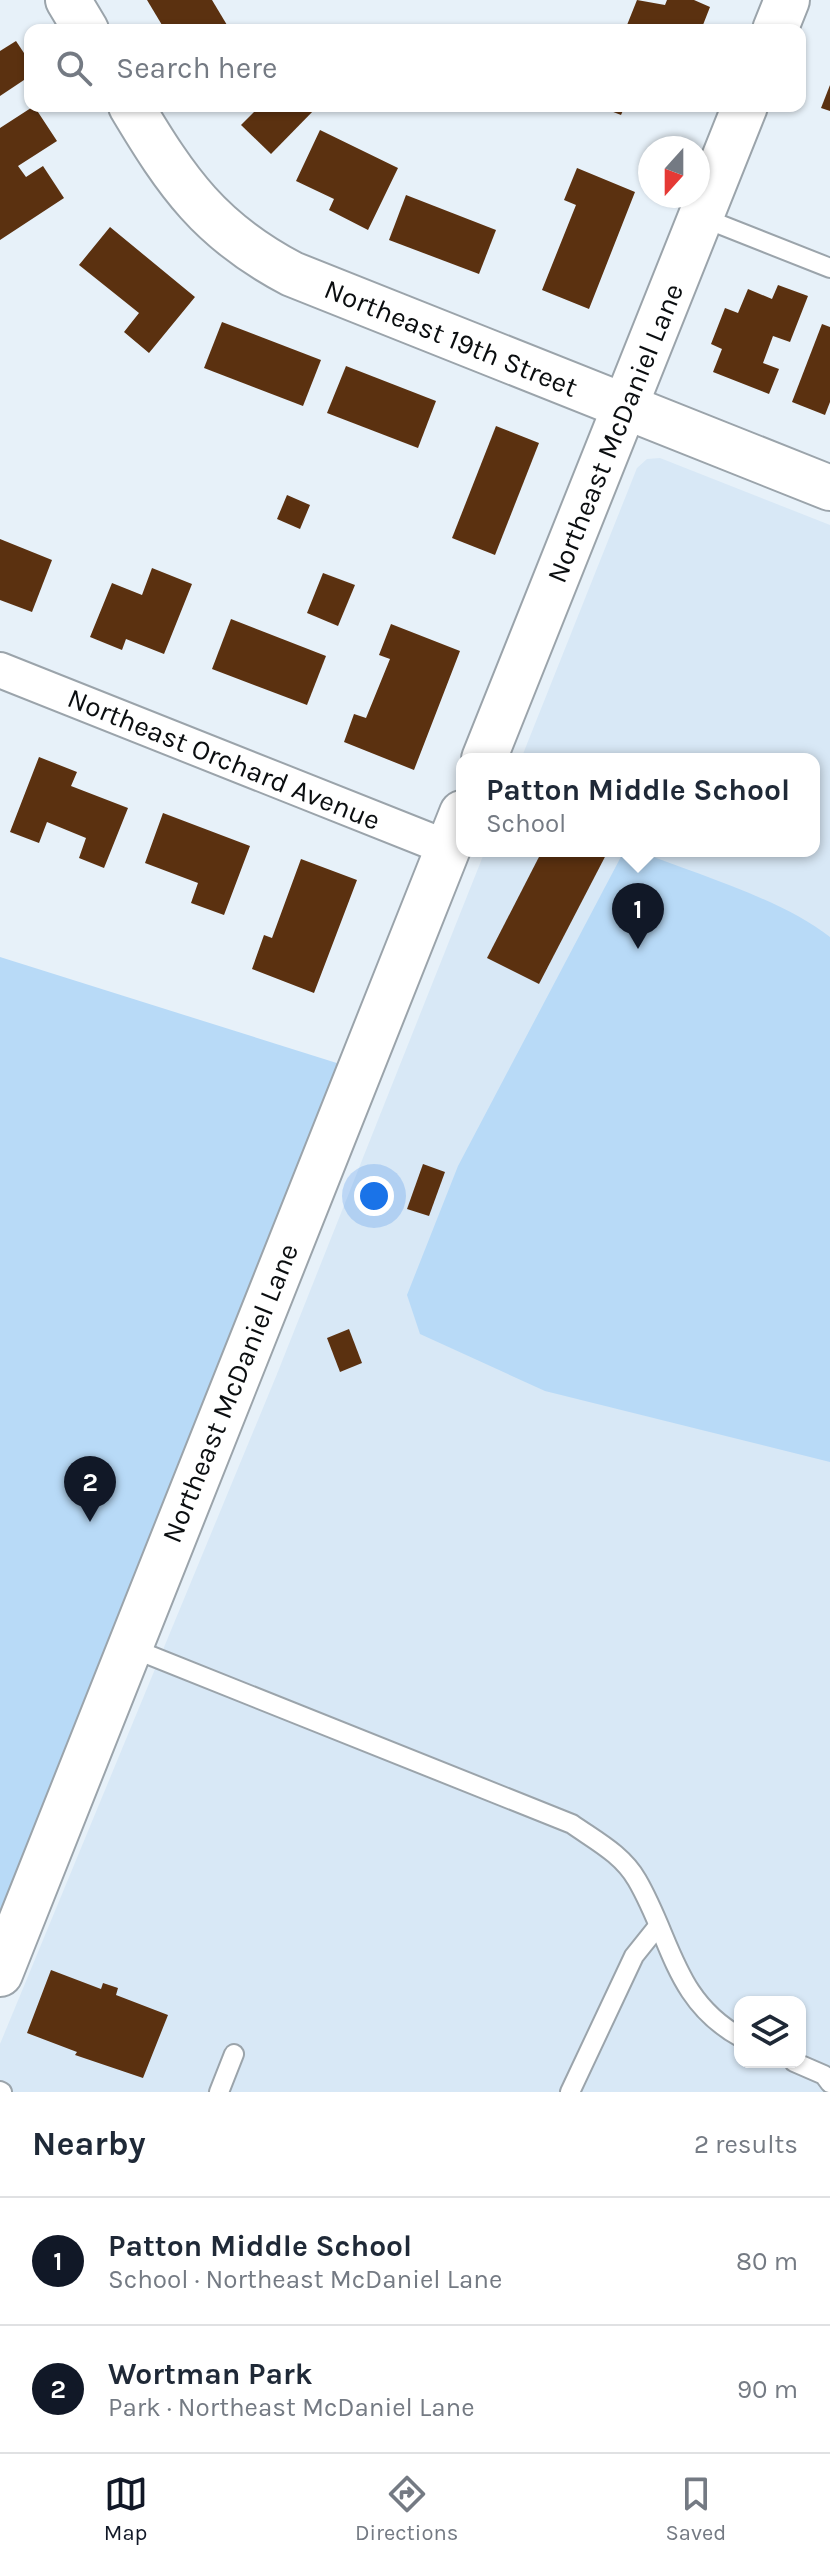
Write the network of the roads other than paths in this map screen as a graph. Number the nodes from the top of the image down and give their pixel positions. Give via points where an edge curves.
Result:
1 (68, 0) edge
2 (787, 0) edge
3 (82, 24) edge
4 (777, 24) edge
5 (135, 112) edge
6 (743, 112) edge
7 (701, 217) junction
8 (830, 268) edge
9 (626, 408) junction
10 (830, 488) edge
11 (0, 670) edge
12 (486, 753) edge
13 (455, 831) edge
14 (129, 1647) junction
15 (658, 1926) junction
16 (0, 1974) edge
17 (734, 2033) edge
18 (234, 2054) dead end
19 (806, 2067) edge
20 (830, 2083) edge
21 (219, 2092) edge
22 (570, 2092) edge

1 - 3 street
2 - 4 street
5 - 9 street, Northeast 19th Street via 178,183 209,217 261,257
6 - 7 street, Northeast McDaniel Lane
7 - 8 lane
7 - 9 street, Northeast McDaniel Lane
9 - 10 street, Northeast 19th Street
9 - 12 street, Northeast McDaniel Lane
11 - 13 street, Northeast Orchard Avenue
13 - 14 street, Northeast McDaniel Lane
14 - 15 lane via 572,1824 618,1855 637,1880
14 - 16 street, Northeast McDaniel Lane
15 - 17 lane via 686,1990 709,2016
15 - 22 lane via 634,1956
18 - 21 lane
19 - 20 lane

